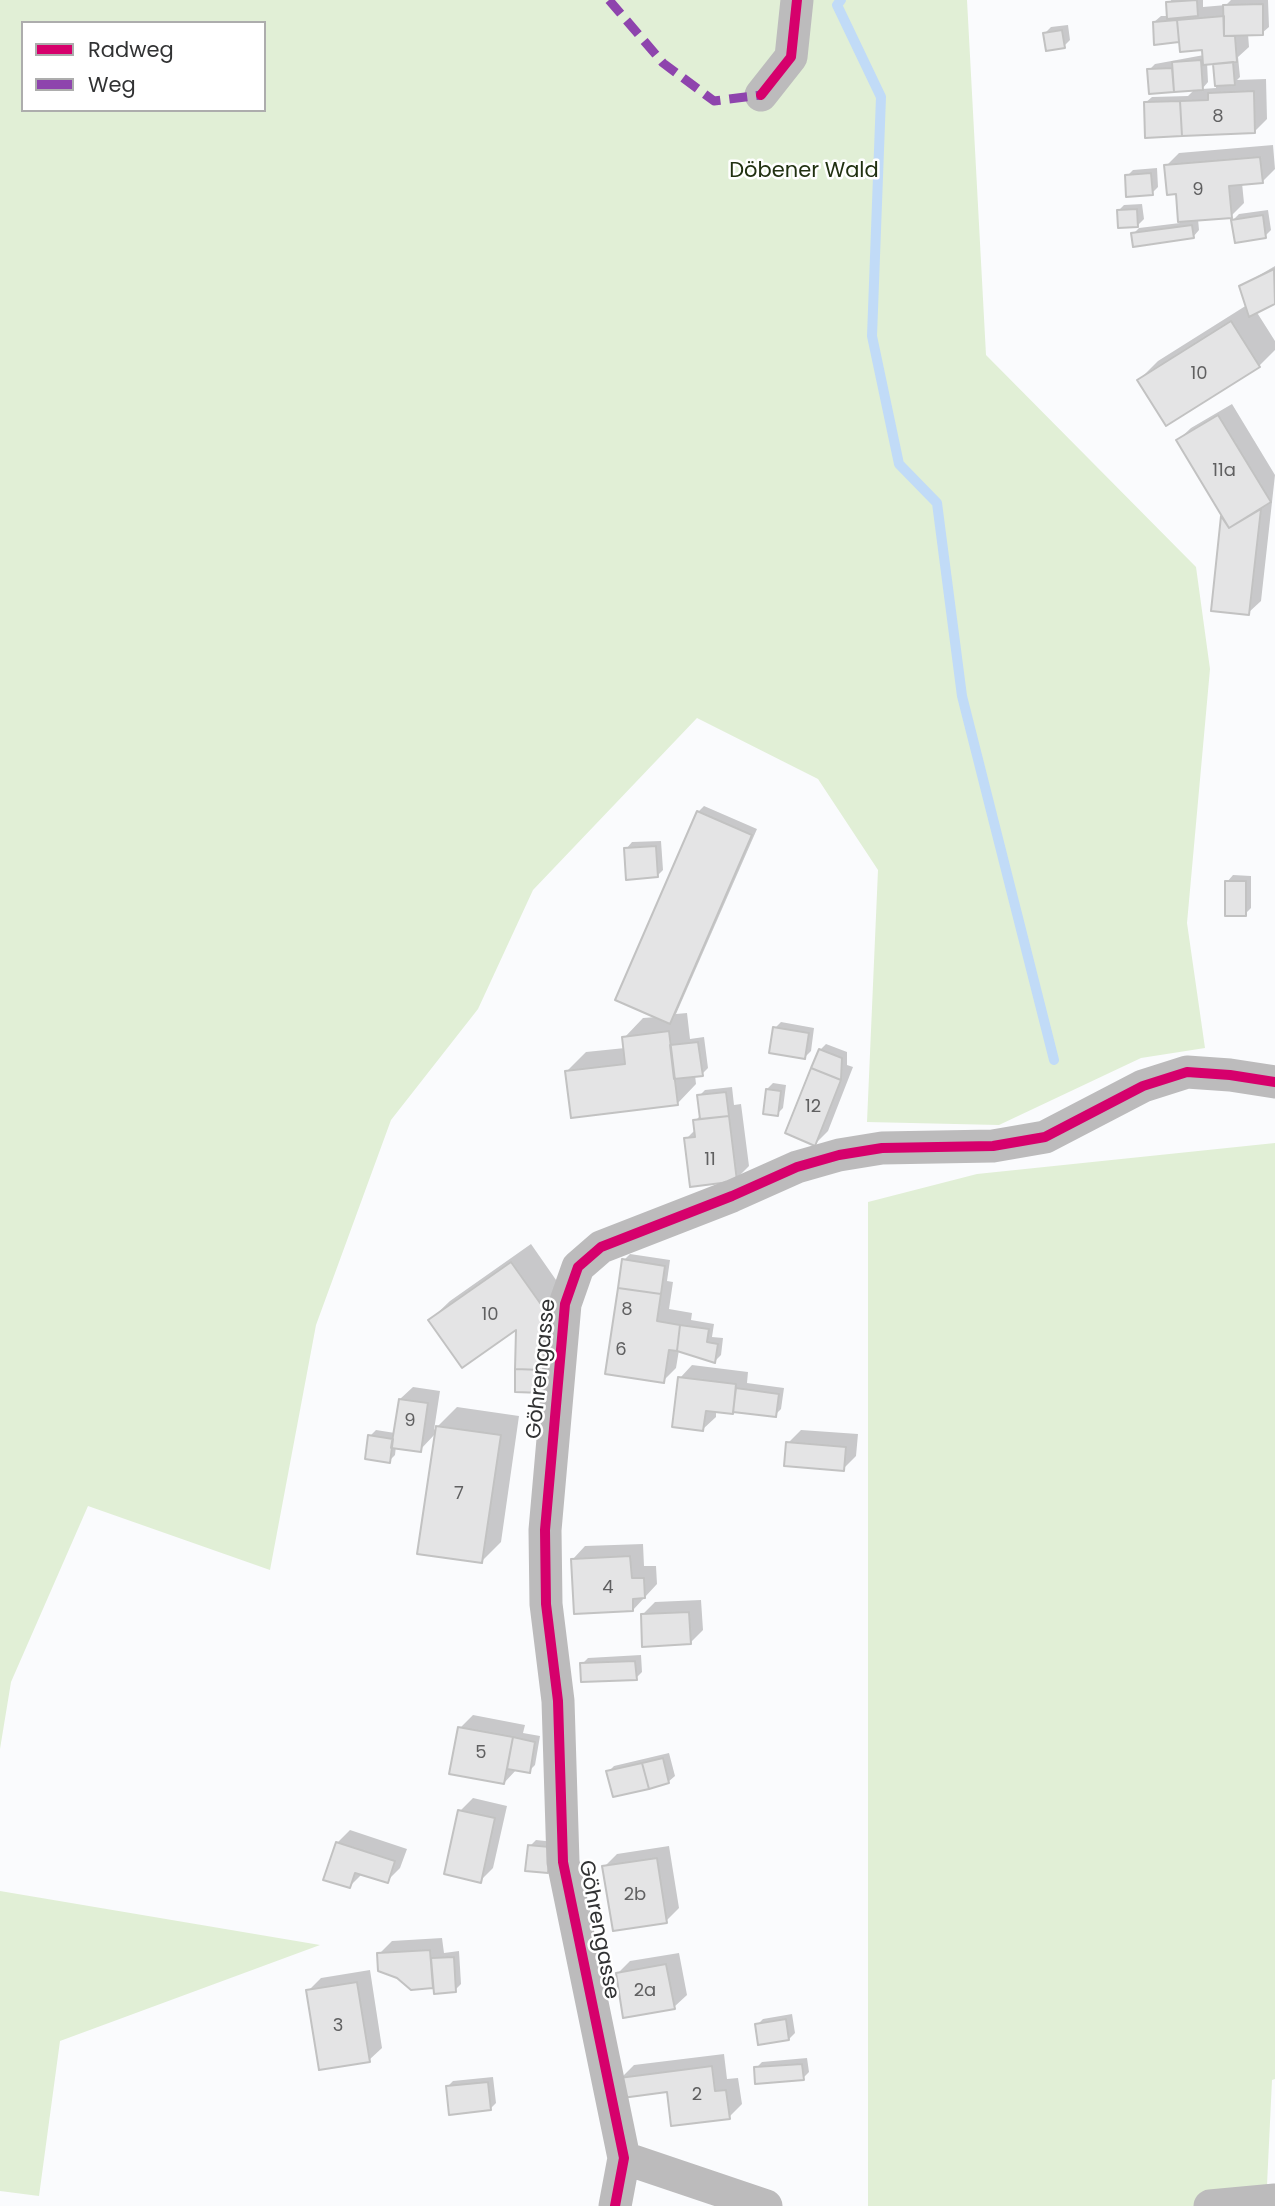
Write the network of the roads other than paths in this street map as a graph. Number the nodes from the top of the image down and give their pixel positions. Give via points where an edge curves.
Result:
1 (797, 0) edge
2 (761, 95) dead end
3 (1275, 1083) edge
4 (624, 2158) junction
5 (1275, 2200) edge
6 (615, 2206) edge
7 (766, 2206) edge
8 (1210, 2206) edge

1 - 2 street via 791,57
3 - 4 street, Göhrengasse via 1187,1072 1143,1086 1045,1136 993,1146 882,1148 839,1155 797,1167 601,1247 578,1267 565,1304 545,1530 546,1604 558,1700 563,1863
4 - 6 street, Göhrengasse
4 - 7 street
5 - 8 street

